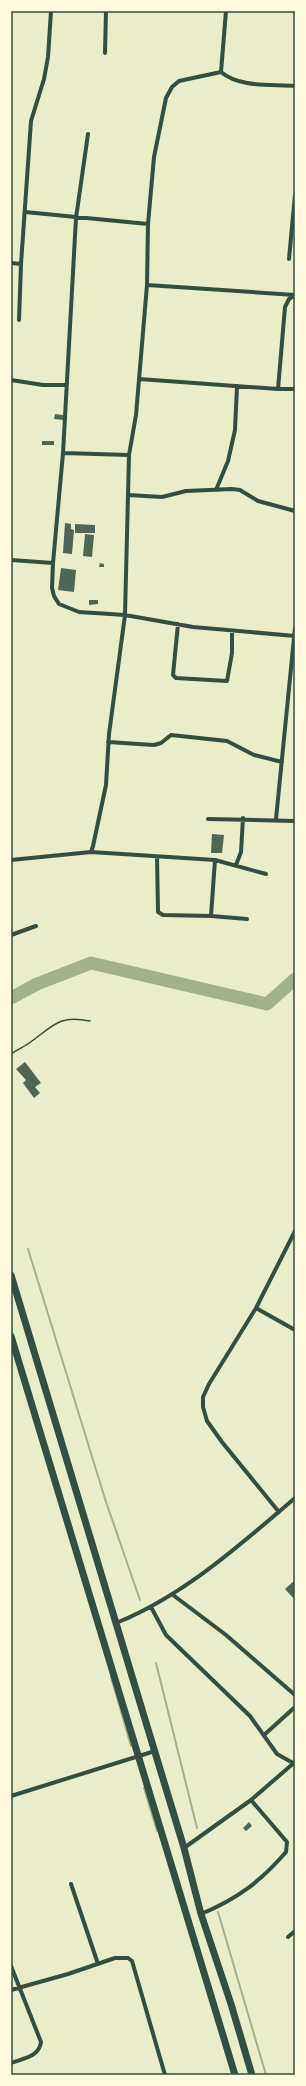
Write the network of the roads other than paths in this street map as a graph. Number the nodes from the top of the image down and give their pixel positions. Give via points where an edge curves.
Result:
1 (51, 11) edge
2 (106, 11) edge
3 (226, 11) edge
4 (105, 53) dead end
5 (221, 72) junction
6 (295, 86) edge
7 (88, 134) dead end
8 (295, 195) edge
9 (25, 212) junction
10 (76, 218) junction
11 (148, 224) junction
12 (289, 259) dead end
13 (11, 263) edge
14 (20, 264) junction
15 (147, 285) junction
16 (295, 295) edge
17 (19, 320) dead end
18 (139, 379) junction
19 (11, 380) edge
20 (66, 385) junction
21 (237, 386) junction
22 (295, 388) edge
23 (278, 389) junction
24 (63, 452) junction
25 (129, 455) junction
26 (216, 490) junction
27 (128, 495) junction
28 (295, 511) edge
29 (11, 560) edge
30 (53, 563) junction
31 (125, 615) junction
32 (178, 624) junction
33 (295, 628) edge
34 (232, 631) junction
35 (295, 636) edge
36 (108, 742) junction
37 (282, 762) junction
38 (243, 818) junction
39 (208, 819) dead end
40 (276, 820) junction
41 (295, 821) edge
42 (92, 852) junction
43 (157, 857) junction
44 (11, 860) edge
45 (215, 860) junction
46 (236, 865) junction
47 (266, 874) dead end
48 (211, 916) junction
49 (247, 919) dead end
50 (36, 926) dead end
51 (11, 935) edge
52 (295, 1231) edge
53 (11, 1275) edge
54 (256, 1308) junction
55 (295, 1330) edge
56 (11, 1336) edge
57 (295, 1498) edge
58 (278, 1512) junction
59 (172, 1595) junction
60 (151, 1607) junction
61 (115, 1624) junction
62 (295, 1695) edge
63 (295, 1707) edge
64 (264, 1735) junction
65 (154, 1751) junction
66 (138, 1756) junction
67 (294, 1763) edge
68 (11, 1796) edge
69 (251, 1800) junction
70 (184, 1848) junction
71 (71, 1884) dead end
72 (201, 1914) junction
73 (295, 1931) edge
74 (288, 1937) dead end
75 (98, 1964) junction
76 (11, 1966) edge
77 (19, 1987) junction
78 (11, 1990) edge
79 (11, 2063) edge
80 (165, 2075) edge
81 (235, 2075) edge
82 (252, 2075) edge

1 - 9 street via 48,57 32,121
2 - 4 street
3 - 5 street
5 - 6 street via 228,78 240,82
5 - 11 street via 179,81 168,92 154,157
7 - 10 street
8 - 12 street
9 - 10 street
9 - 14 street
10 - 11 street
10 - 20 street
11 - 15 street
13 - 14 street
14 - 17 street
15 - 16 street
15 - 18 street
16 - 23 street via 289,299 285,307
18 - 21 street
18 - 25 street
19 - 20 street
20 - 24 street
21 - 23 street
21 - 26 street via 236,430 228,461
22 - 23 street
24 - 25 street
24 - 30 street
25 - 27 street
26 - 27 street via 186,491 162,498
26 - 28 street via 240,490 258,501
27 - 31 street
29 - 30 street
30 - 31 street via 52,588 59,604 79,612
31 - 32 street
31 - 36 street
32 - 34 street
32 - 34 street via 173,675 176,678 227,681 232,654
33 - 35 street
34 - 35 street
35 - 37 street
36 - 37 street via 154,745 171,735 193,736 227,741 254,755
36 - 42 street via 106,785
37 - 40 street
38 - 39 street
38 - 40 street
38 - 46 street via 241,852
40 - 41 street
42 - 43 street
42 - 44 street
43 - 45 street
43 - 48 street via 158,912 163,915
45 - 46 street
45 - 48 street
46 - 47 street
48 - 49 street
50 - 51 street
52 - 54 street
53 - 61 highway
54 - 55 street
54 - 58 street via 209,1384 203,1397 203,1407 208,1421 222,1442
56 - 66 highway
57 - 58 street
58 - 59 street
59 - 60 street
59 - 62 street via 226,1635
60 - 61 street
60 - 64 street via 166,1635 250,1716
61 - 65 highway
63 - 64 street
64 - 67 street via 277,1754
65 - 66 street
65 - 70 highway
66 - 68 street
66 - 81 highway
67 - 69 street
69 - 70 street
69 - 72 street via 287,1842 286,1852 250,1888 228,1902
70 - 72 highway
71 - 75 street
72 - 82 highway
73 - 74 street
75 - 77 street
75 - 80 street via 124,1957 132,1961
76 - 77 street
77 - 78 street
77 - 79 street via 41,2042 37,2053

